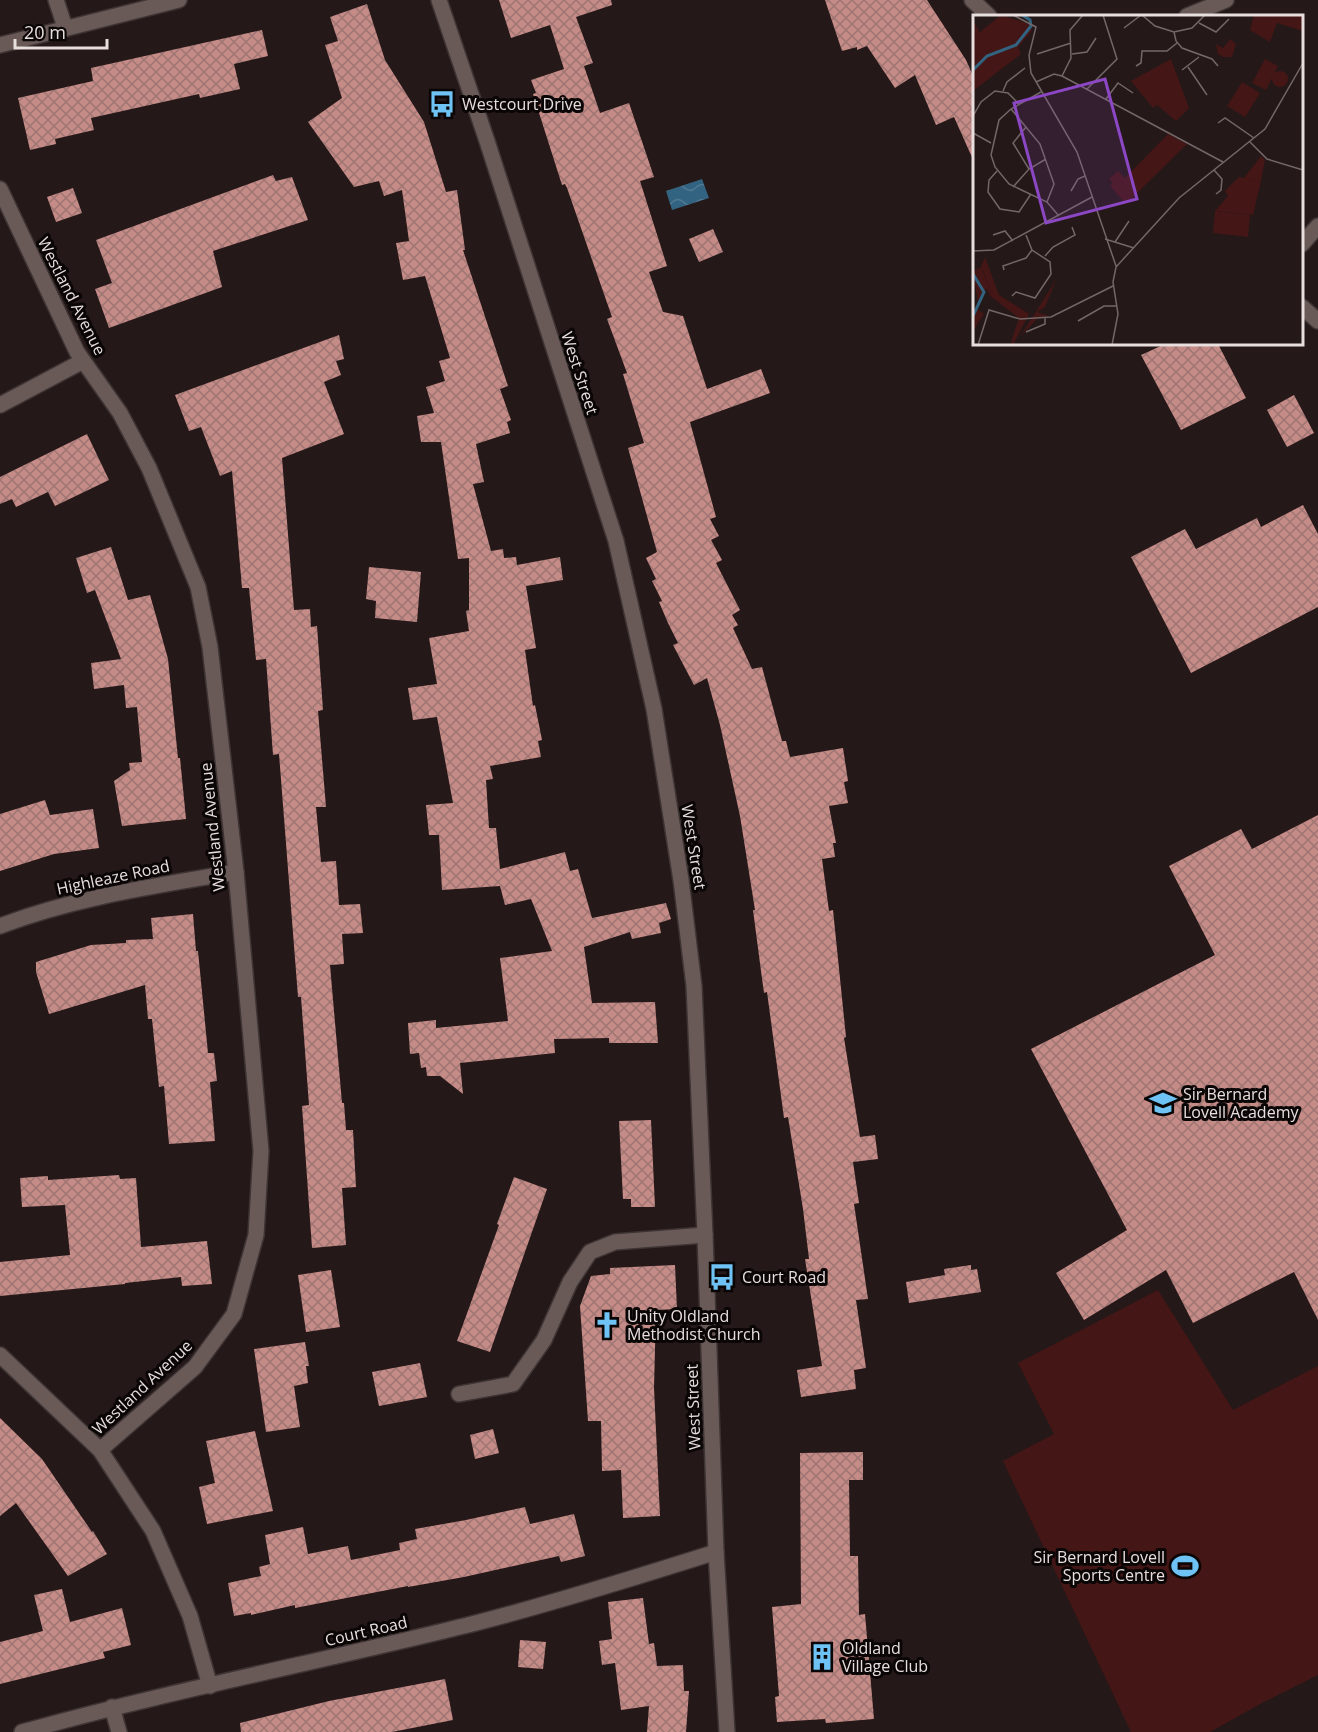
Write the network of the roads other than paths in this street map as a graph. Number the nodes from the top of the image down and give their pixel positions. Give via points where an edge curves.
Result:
1 (56, 0) edge
2 (179, 0) edge
3 (439, 0) edge
4 (972, 0) edge
5 (1226, 0) edge
6 (988, 15) edge
7 (1189, 15) edge
8 (65, 27) junction
9 (0, 45) edge
10 (0, 189) edge
11 (1318, 226) edge
12 (1303, 243) edge
13 (1303, 308) edge
14 (1318, 321) edge
15 (83, 361) junction
16 (0, 405) edge
17 (236, 872) junction
18 (0, 926) edge
19 (705, 1235) junction
20 (0, 1355) edge
21 (459, 1394) dead end
22 (100, 1450) junction
23 (716, 1552) junction
24 (210, 1686) junction
25 (112, 1707) junction
26 (22, 1732) edge
27 (119, 1732) edge
28 (727, 1732) edge

1 - 8 street
2 - 8 street
3 - 19 street, West Street via 616,542 654,709 694,986
4 - 6 street
5 - 7 street
8 - 9 street
10 - 15 street, Westland Avenue
11 - 12 street
13 - 14 street
15 - 16 street
15 - 17 street, Westland Avenue via 120,413 149,468 198,587 210,647
17 - 18 street, Highleaze Road via 82,900
17 - 22 street, Westland Avenue via 261,1160 256,1235 234,1314 195,1366
19 - 21 street via 615,1242 590,1252 570,1282 544,1340 513,1384
19 - 23 street, West Street
20 - 22 street
22 - 24 street via 153,1531 190,1617
23 - 24 street, Court Road via 469,1625
23 - 28 street, West Street
24 - 25 street, Court Road
25 - 26 street, Court Road
25 - 27 street

